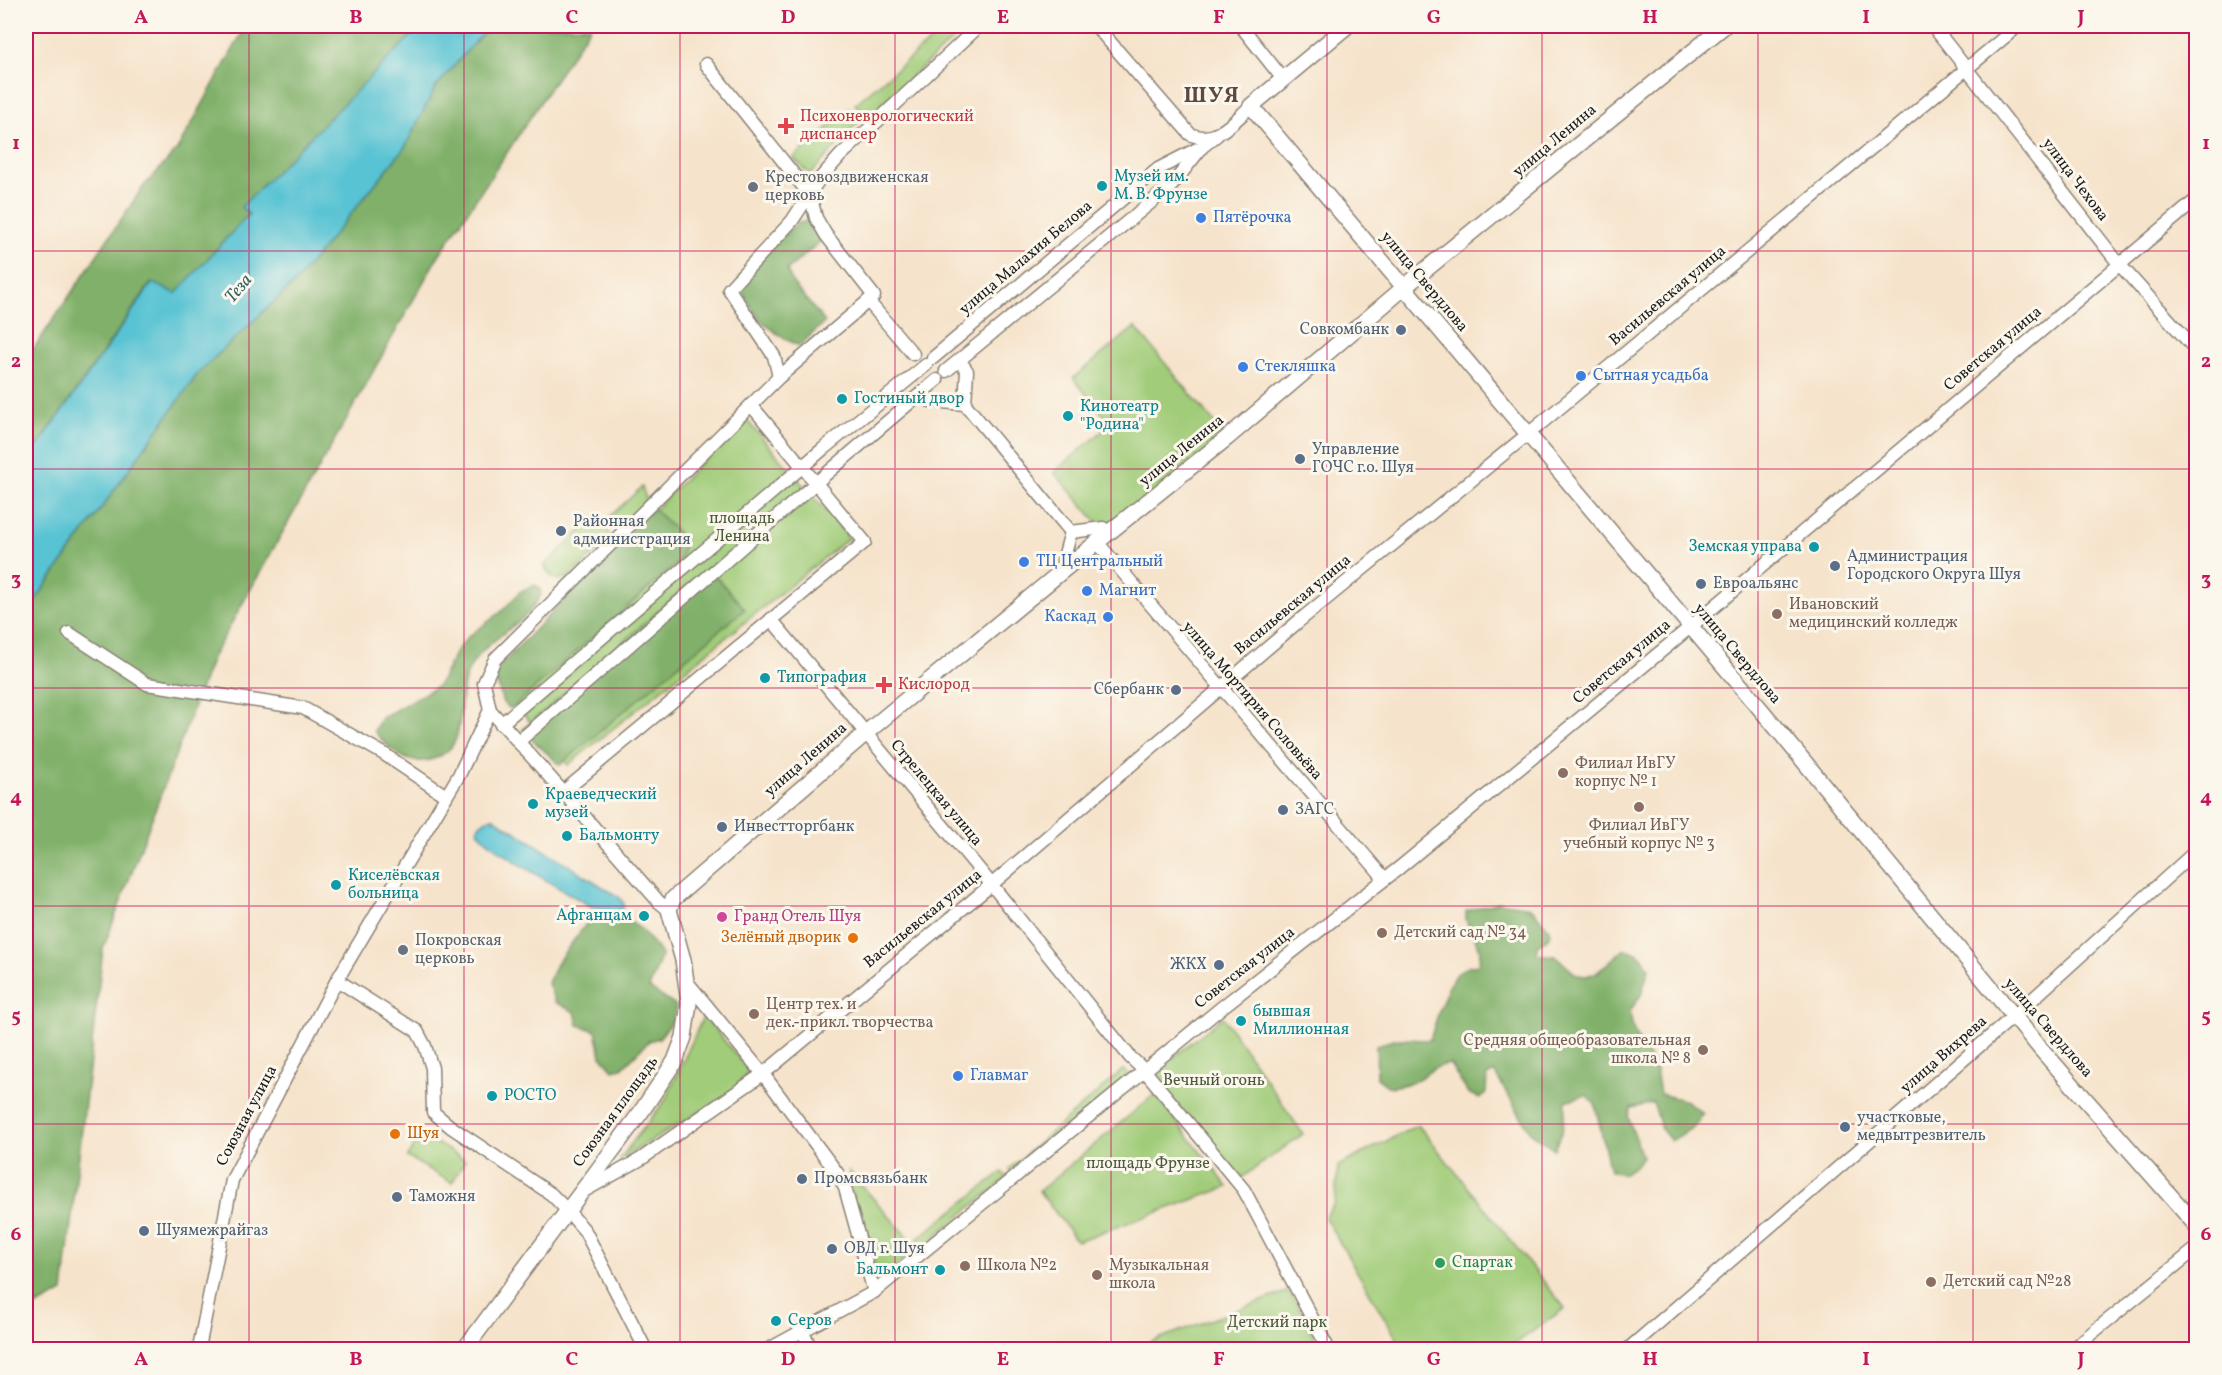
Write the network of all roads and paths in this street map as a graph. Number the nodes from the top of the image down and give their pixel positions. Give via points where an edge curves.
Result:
1 (979, 26) edge
2 (1096, 26) edge
3 (1241, 26) edge
4 (1347, 26) edge
5 (1724, 26) edge
6 (1933, 26) edge
7 (2018, 26) edge
8 (706, 64) dead end
9 (1968, 68) junction
10 (1283, 79) junction
11 (1251, 106) junction
12 (1217, 135) junction
13 (1202, 147) junction
14 (810, 195) junction
15 (2196, 200) edge
16 (2119, 264) junction
17 (1406, 287) junction
18 (871, 299) junction
19 (2196, 350) edge
20 (913, 354) dead end
21 (929, 361) junction
22 (960, 361) junction
23 (942, 375) junction
24 (779, 377) junction
25 (922, 392) junction
26 (965, 404) junction
27 (751, 405) junction
28 (1527, 434) junction
29 (802, 467) junction
30 (816, 483) junction
31 (1071, 532) junction
32 (1100, 535) junction
33 (1064, 561) dead end
34 (771, 620) junction
35 (1690, 627) junction
36 (69, 633) dead end
37 (1219, 688) junction
38 (490, 710) junction
39 (501, 724) junction
40 (865, 733) junction
41 (518, 742) junction
42 (563, 792) junction
43 (446, 796) junction
44 (2196, 851) edge
45 (1384, 879) junction
46 (991, 885) junction
47 (669, 910) junction
48 (337, 980) junction
49 (688, 983) junction
50 (2014, 1016) junction
51 (1144, 1071) junction
52 (763, 1074) junction
53 (579, 1194) junction
54 (567, 1210) junction
55 (2196, 1225) edge
56 (2196, 1249) edge
57 (874, 1292) junction
58 (803, 1331) junction
59 (199, 1347) dead end
60 (464, 1350) edge
61 (646, 1350) edge
62 (768, 1350) edge
63 (811, 1350) edge
64 (1329, 1350) edge
65 (1626, 1350) edge
66 (2072, 1350) edge

1 - 14 street via 840,156
2 - 12 street via 1190,134 1200,138
3 - 10 street
4 - 10 main road
5 - 17 main road, улица Ленина
6 - 9 street, улица Чехова
7 - 9 street, Васильевская улица
8 - 14 street
9 - 16 street, улица Чехова
9 - 28 street, Васильевская улица
10 - 11 main road
11 - 12 street, улица Малахия Белова
11 - 17 main road, улица Свердлова
12 - 13 street, улица Малахия Белова
13 - 21 street, улица Малахия Белова via 1158,169
13 - 22 street, улица Малахия Белова via 1172,185
14 - 18 street via 816,218
14 - 24 street via 729,289 774,356
15 - 16 street, Советская улица
16 - 19 street, улица Чехова
16 - 35 street, Советская улица
17 - 28 main road, улица Свердлова
17 - 32 main road, улица Ленина via 1235,431
18 - 20 street
18 - 24 street
21 - 23 street via 928,375
21 - 23 street via 944,361
21 - 29 street, улица Малахия Белова
22 - 23 street, улица Малахия Белова
22 - 26 street via 968,371
23 - 25 street, улица Малахия Белова
24 - 27 street
25 - 26 street via 930,401
25 - 30 street, улица Малахия Белова
26 - 31 street
27 - 29 street
27 - 38 street via 495,660 484,683
28 - 35 main road, улица Свердлова
28 - 37 street, Васильевская улица
29 - 30 street
29 - 39 street
30 - 34 street via 865,542
30 - 41 street
31 - 32 street
31 - 33 street
32 - 37 street, улица Мортирия Соловьёва
32 - 40 main road, улица Ленина
34 - 40 street, Стрелецкая улица
34 - 42 street
35 - 45 street, Советская улица
35 - 50 main road, улица Свердлова
36 - 43 street via 147,684 303,708 384,754
37 - 45 street, улица Мортирия Соловьёва
37 - 46 street, Васильевская улица
38 - 39 street
38 - 43 street, Союзная улица
39 - 41 street
40 - 46 street, Стрелецкая улица
40 - 47 main road, улица Ленина via 673,899
41 - 42 street
42 - 47 street
43 - 48 street, Союзная улица
44 - 50 street, улица Вихрева
45 - 51 street, Советская улица
46 - 51 street, Стрелецкая улица
46 - 52 street, Васильевская улица
47 - 49 main road, Союзная площадь
48 - 54 street via 417,1031 432,1068 433,1112 551,1194
48 - 59 street, Союзная улица via 232,1180
49 - 52 street
49 - 53 main road, Союзная площадь via 688,1018 675,1061
50 - 55 main road, улица Свердлова
50 - 65 street, улица Вихрева
51 - 57 street
51 - 64 street, Стрелецкая улица via 1244,1191
52 - 53 street, Васильевская улица via 641,1159
52 - 57 street via 838,1174
53 - 54 main road, Союзная площадь
54 - 60 main road, Союзная площадь
54 - 61 street via 585,1232
56 - 66 street
57 - 58 street
58 - 62 street
58 - 63 street

